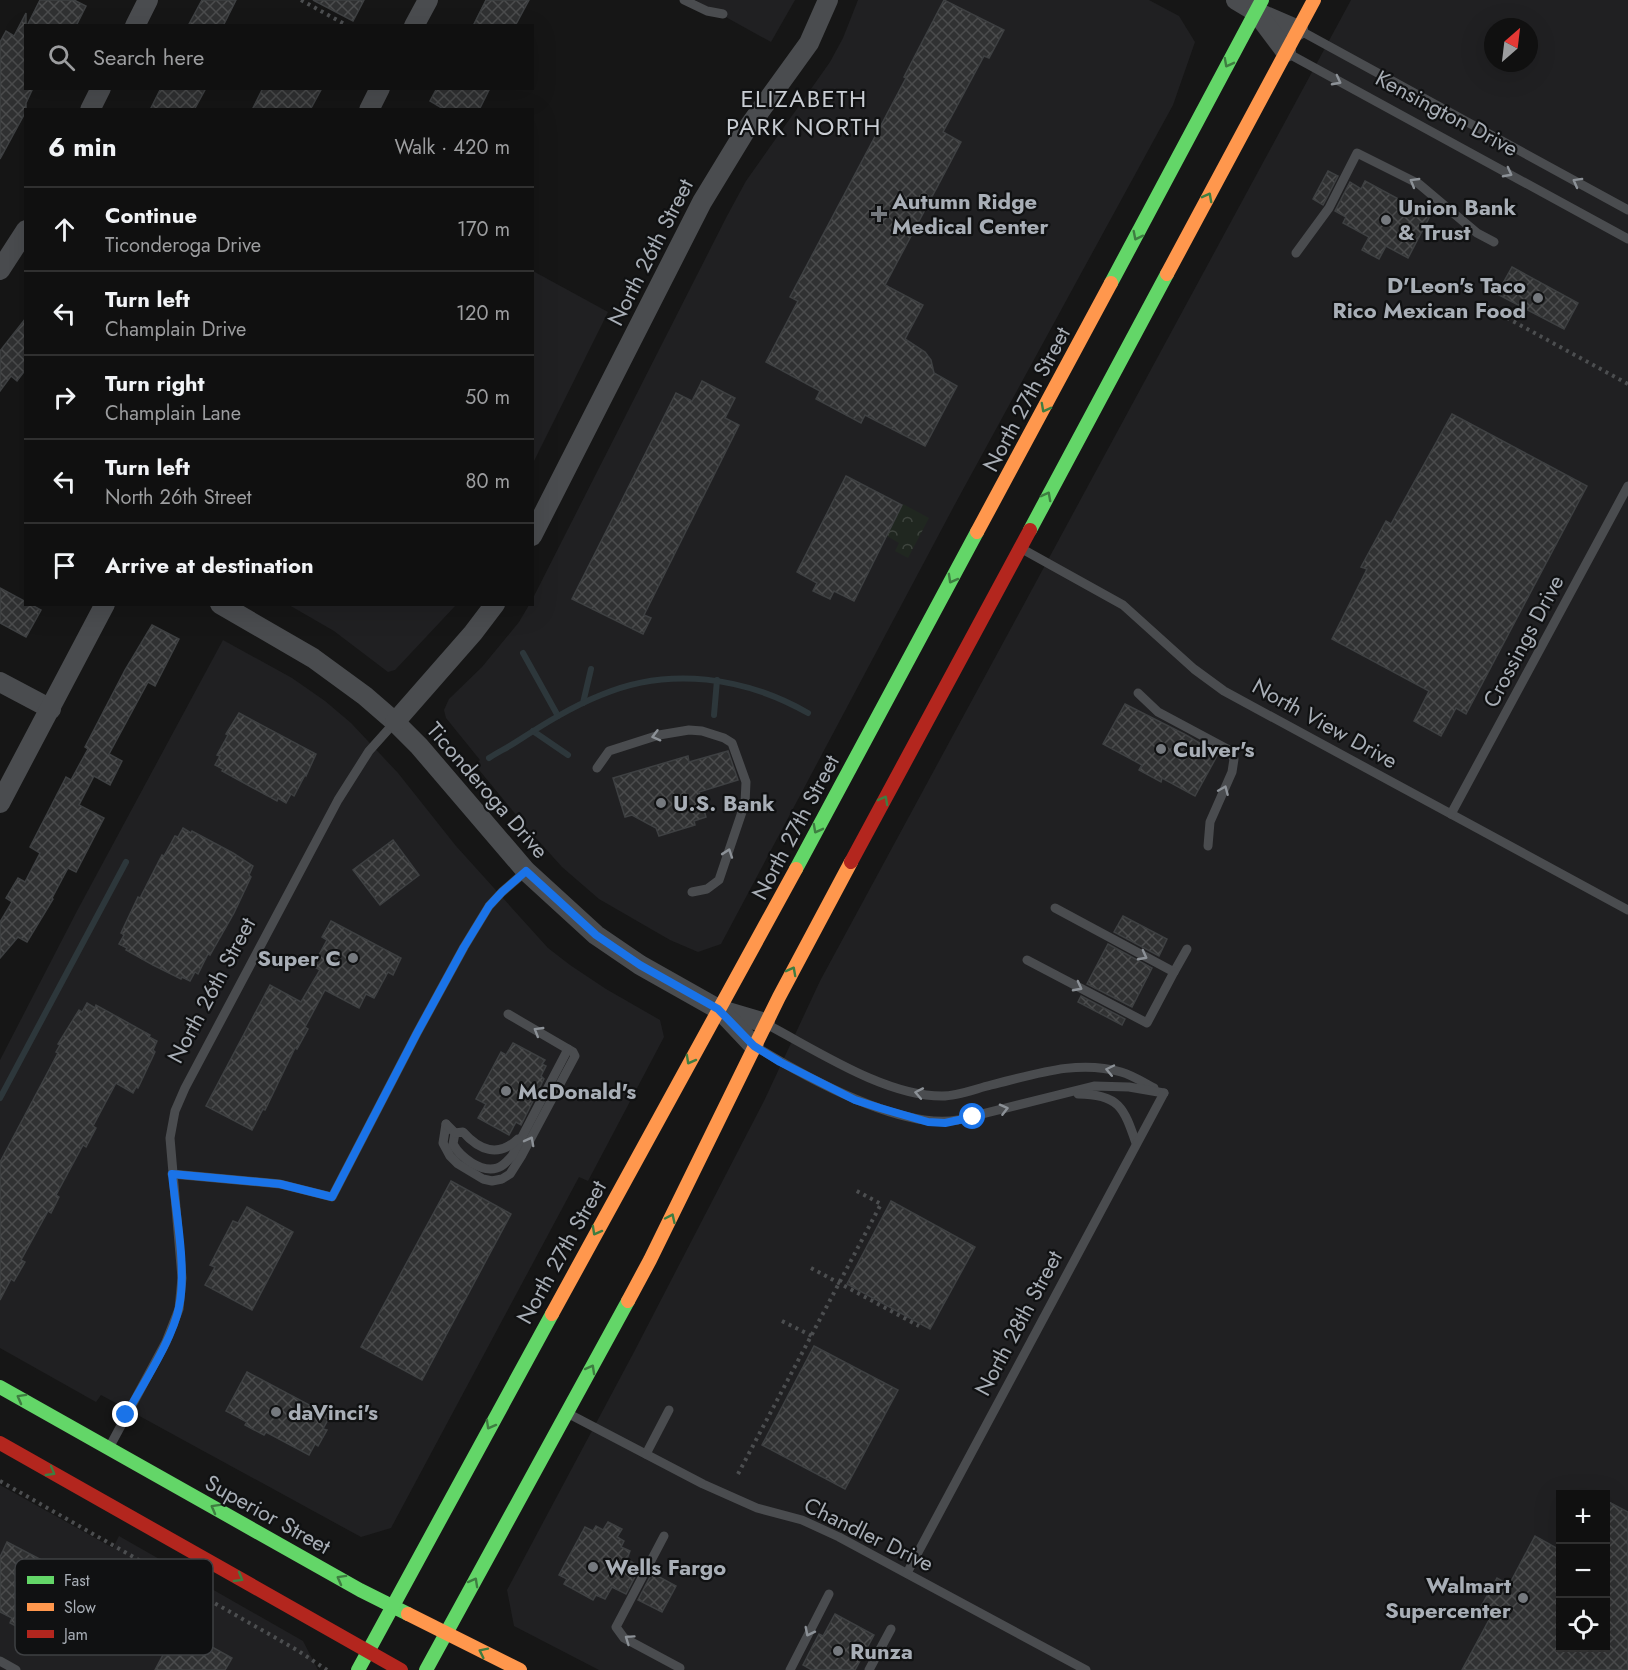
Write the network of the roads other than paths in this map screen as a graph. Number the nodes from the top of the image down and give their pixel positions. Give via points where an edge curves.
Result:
1 (148, 0) edge
2 (428, 0) edge
3 (684, 0) edge
4 (828, 0) edge
5 (1236, 0) edge
6 (1314, 0) edge
7 (1259, 6) edge
8 (723, 14) dead end
9 (136, 24) edge
10 (415, 24) edge
11 (1298, 30) junction
12 (1286, 52) junction
13 (100, 90) edge
14 (379, 90) edge
15 (91, 108) edge
16 (370, 108) edge
17 (1628, 210) edge
18 (24, 233) edge
19 (1628, 239) edge
20 (1494, 242) dead end
21 (1296, 253) dead end
22 (0, 270) edge
23 (1628, 486) edge
24 (534, 532) edge
25 (1020, 547) junction
26 (104, 606) edge
27 (224, 606) edge
28 (493, 606) edge
29 (0, 682) edge
30 (1138, 693) dead end
31 (51, 710) junction
32 (395, 722) junction
33 (597, 768) dead end
34 (0, 803) edge
35 (1451, 814) junction
36 (1208, 846) dead end
37 (526, 871) junction
38 (692, 892) dead end
39 (1055, 908) dead end
40 (1628, 910) edge
41 (1187, 949) dead end
42 (1027, 960) dead end
43 (1174, 972) junction
44 (718, 1009) junction
45 (508, 1014) dead end
46 (765, 1023) junction
47 (754, 1046) junction
48 (567, 1049) junction
49 (1064, 1093) junction
50 (1164, 1093) junction
51 (455, 1133) junction
52 (523, 1134) junction
53 (1136, 1143) junction
54 (172, 1174) junction
55 (0, 1387) edge
56 (669, 1410) dead end
57 (567, 1412) junction
58 (0, 1443) edge
59 (108, 1448) junction
60 (646, 1454) junction
61 (664, 1536) dead end
62 (204, 1559) edge
63 (213, 1564) edge
64 (907, 1573) junction
65 (829, 1594) dead end
66 (393, 1606) junction
67 (891, 1629) dead end
68 (446, 1633) junction
69 (368, 1652) junction
70 (0, 1662) edge
71 (680, 1668) dead end
72 (16, 1670) edge
73 (358, 1670) edge
74 (401, 1670) edge
75 (426, 1670) edge
76 (520, 1670) edge
77 (790, 1670) edge
78 (869, 1670) edge
79 (1086, 1670) edge

1 - 9 street
2 - 10 street
3 - 8 lane
4 - 24 street, North 26th Street via 801,55 744,133 702,201
5 - 7 street, Kensington Drive
6 - 11 main road
7 - 11 street, Kensington Drive
7 - 12 street, Kensington Drive
7 -> 44 main road, North 27th Street
11 - 12 main road
17 -> 11 lane, Kensington Drive
12 -> 19 lane, Kensington Drive
25 -> 12 main road
13 - 15 street
14 - 16 street
18 - 22 street
20 -> 21 lane via 1477,233 1419,184 1357,153 1329,208
23 - 35 lane, Crossings Drive
25 - 35 lane, North View Drive via 1123,605 1224,691
46 -> 25 main road
26 - 31 street
27 - 32 street, Ticonderoga Drive via 305,652
28 - 32 street, North 26th Street
29 - 31 street
36 -> 30 lane via 1210,822 1234,759 1229,750 1158,712
31 - 34 street
32 - 37 street, Ticonderoga Drive
32 - 54 lane, North 26th Street via 369,751 338,800 185,1088 170,1132
38 -> 33 lane via 707,889 719,880 746,803 746,782 732,743 702,730 659,735 609,751
35 - 40 lane, North View Drive
37 - 44 street, Ticonderoga Drive via 611,946
37 - 54 lane via 489,906 469,939 332,1197 280,1184
39 -> 43 lane
41 - 43 lane
42 -> 43 lane via 1148,1023
44 - 46 street, Ticonderoga Drive
44 - 47 street, Ticonderoga Drive
44 -> 66 main road, North 27th Street
48 -> 45 lane
46 - 47 main road
50 -> 46 lane, Ticonderoga Drive via 1123,1072 1079,1066 955,1095 926,1095 863,1075
47 -> 49 lane, Ticonderoga Drive via 855,1100 928,1122 945,1123
57 -> 47 main road via 650,1260
51 -> 48 lane via 446,1124 443,1143 458,1164 492,1181 510,1174 575,1059
48 - 52 lane
49 - 50 lane, Ticonderoga Drive via 1094,1086
49 - 53 lane via 1114,1101 1124,1111
50 - 53 lane, North 28th Street
51 - 52 lane via 463,1132 475,1145 487,1149 510,1146
51 - 52 lane via 453,1144 458,1153 488,1169 504,1164
53 - 64 lane, North 28th Street
54 - 59 lane, North 26th Street via 182,1278 179,1309 166,1342
59 -> 55 main road, Superior Street
56 - 60 lane
57 - 60 lane, Chandler Drive
68 -> 57 main road
58 -> 62 main road
66 -> 59 main road, Superior Street
60 - 64 lane, Chandler Drive via 757,1508 814,1525
71 -> 61 lane via 624,1638 616,1626
63 -> 69 main road
64 - 79 lane, Chandler Drive
65 -> 77 lane
66 - 68 main road, Superior Street
66 - 69 main road, North 27th Street
67 - 78 lane
68 - 75 main road
76 -> 68 main road, Superior Street
69 - 73 main road, North 27th Street
69 - 74 main road
70 - 72 lane

